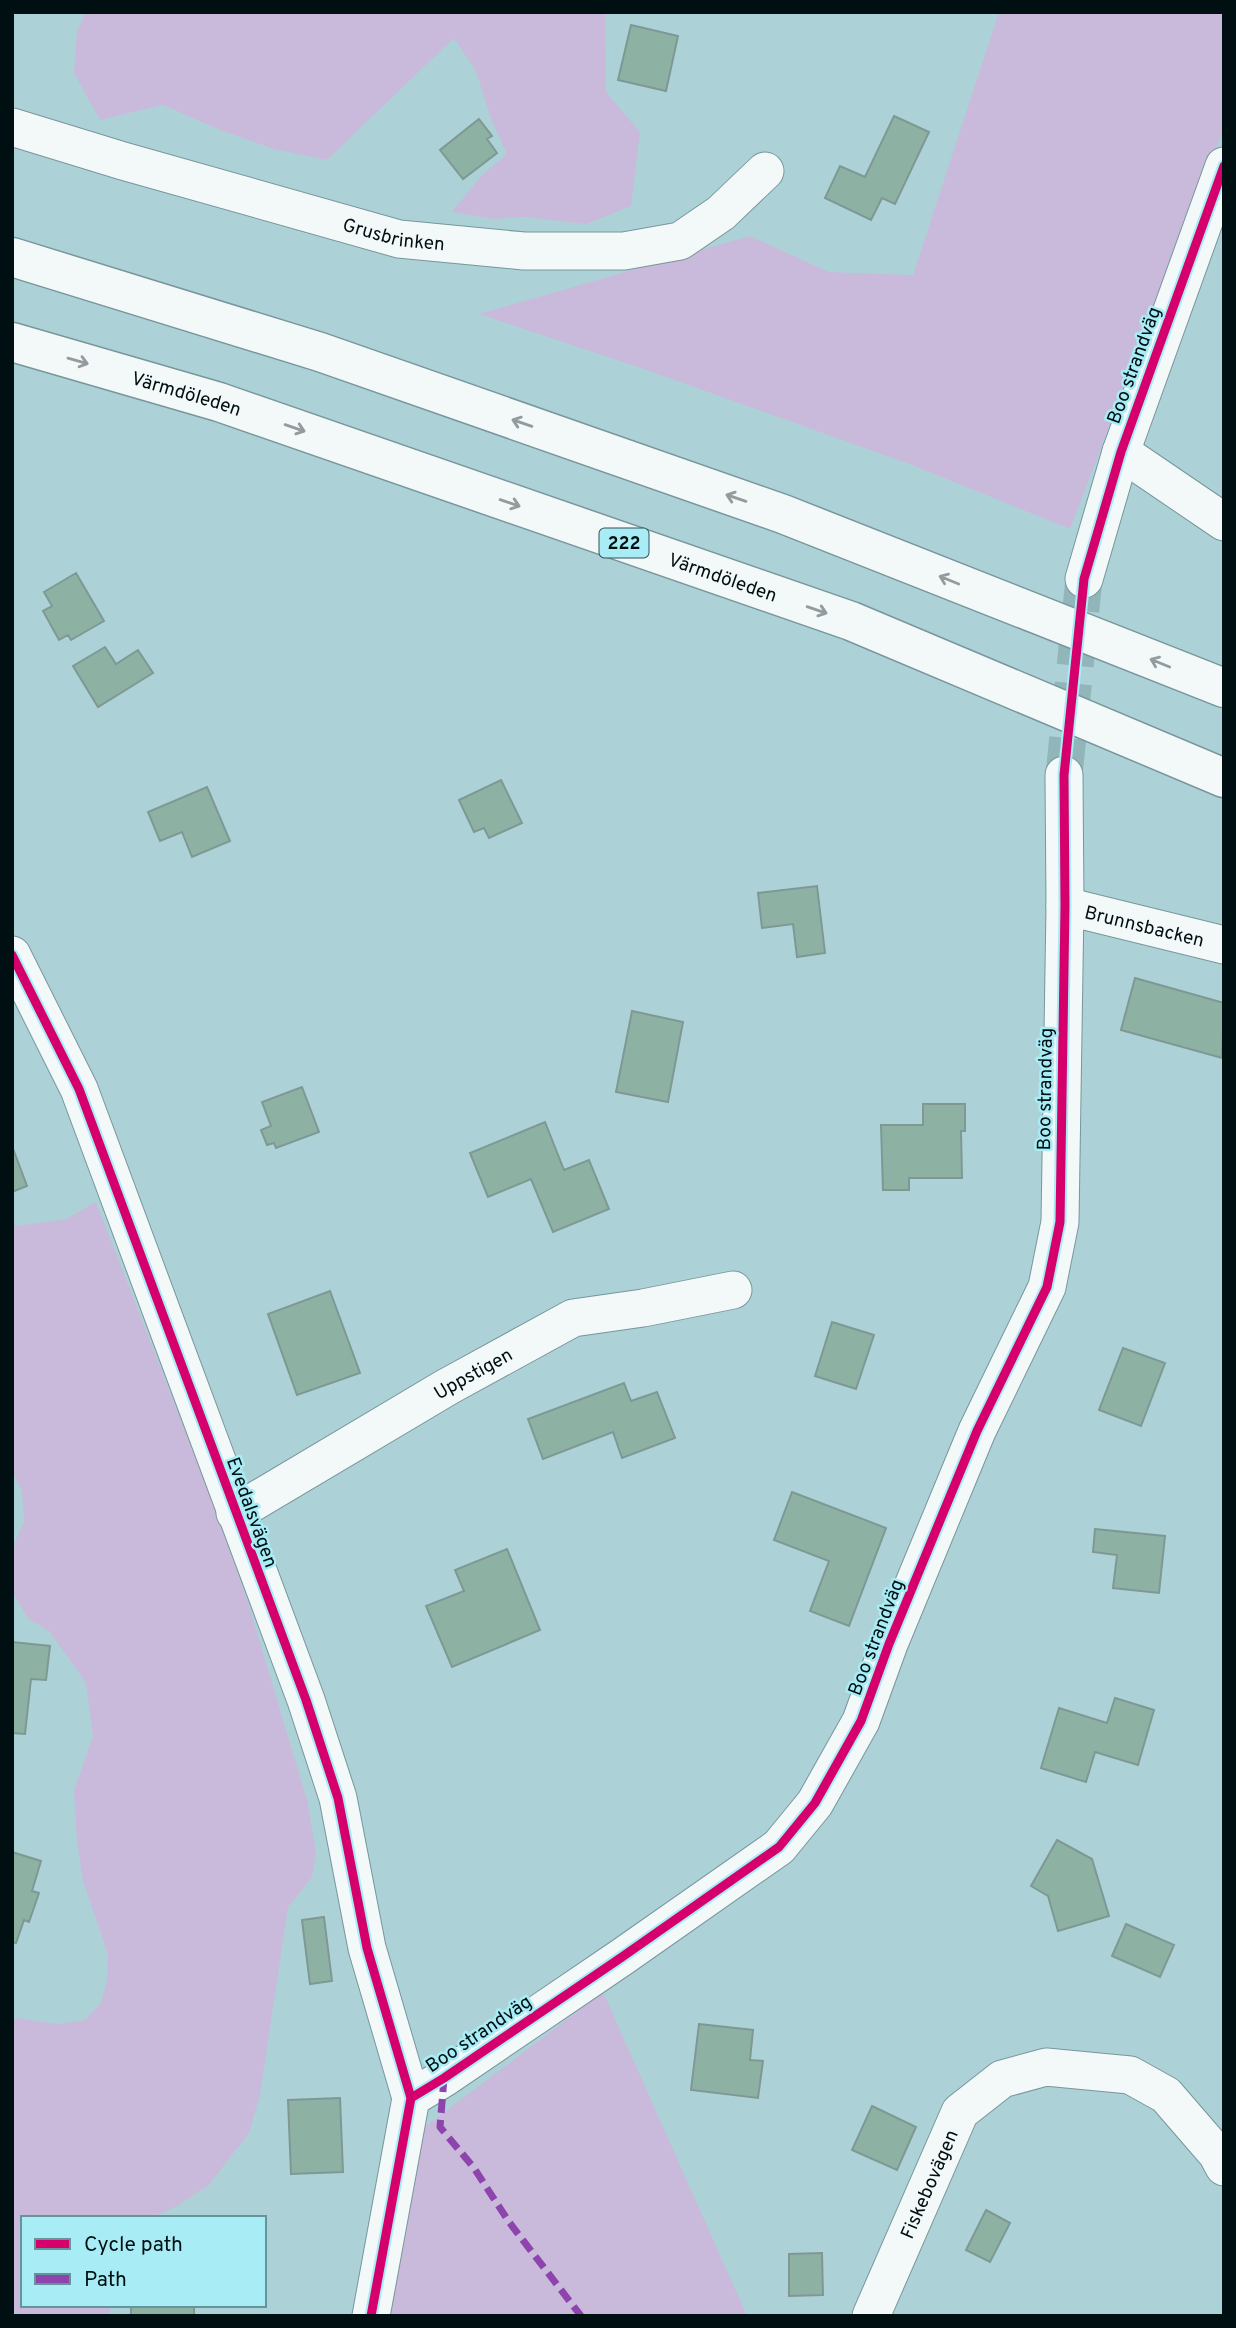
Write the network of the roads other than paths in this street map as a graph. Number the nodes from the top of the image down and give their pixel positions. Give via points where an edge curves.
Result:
1 (12, 127) edge
2 (1224, 166) edge
3 (765, 171) dead end
4 (12, 257) edge
5 (12, 342) edge
6 (1121, 452) junction
7 (1224, 522) edge
8 (1084, 579) tunnel mouth
9 (1224, 688) edge
10 (1063, 775) tunnel mouth
11 (1224, 778) edge
12 (1065, 906) junction
13 (1224, 945) edge
14 (12, 955) edge
15 (733, 1290) dead end
16 (234, 1514) junction
17 (411, 2098) junction
18 (1224, 2167) edge
19 (371, 2316) edge
20 (872, 2316) edge

1 - 3 street, Grusbrinken via 399,239 524,251 624,251 680,241 720,213
2 - 6 street, Boo strandväg
9 -> 4 highway via 783,514 320,352
5 -> 11 highway, Värmdöleden / 222 via 219,402 851,621
6 - 7 street
6 - 8 street, Boo strandväg
10 - 12 street, Boo strandväg
12 - 13 street, Brunnsbacken
12 - 17 street, Boo strandväg via 1060,1222 1047,1287 977,1431 861,1721 816,1803 779,1847
14 - 16 street, Evedalsvägen via 79,1089
15 - 16 street, Uppstigen via 573,1318
16 - 17 street, Evedalsvägen via 306,1700 338,1798 367,1948
17 - 19 street
18 - 20 street, Fiskebovägen via 1166,2095 1130,2075 1045,2067 1002,2079 960,2112

